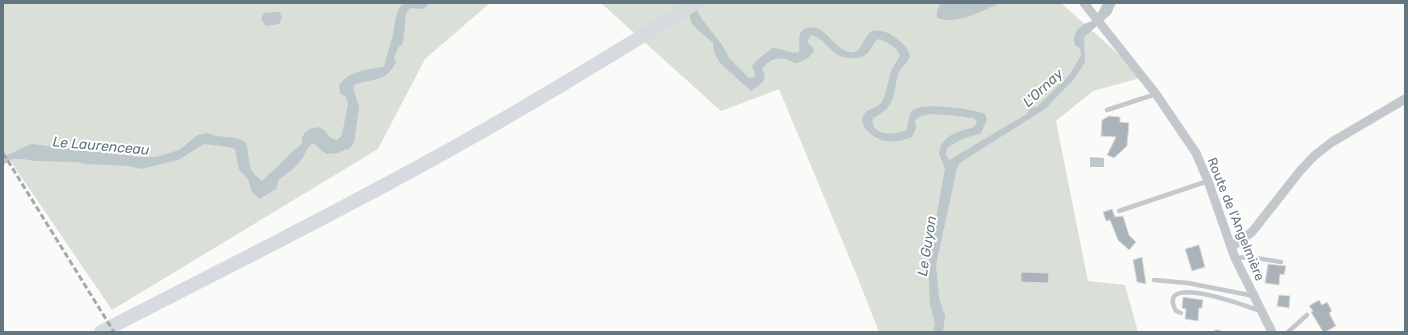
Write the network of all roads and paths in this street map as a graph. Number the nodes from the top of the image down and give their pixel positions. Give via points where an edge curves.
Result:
1 (696, 3) edge
2 (1087, 7) edge
3 (1156, 94) junction
4 (1405, 99) edge
5 (1107, 110) dead end
6 (1208, 181) junction
7 (1119, 211) dead end
8 (1231, 247) junction
9 (1235, 258) junction
10 (1281, 262) dead end
11 (1154, 280) dead end
12 (1254, 296) junction
13 (1262, 311) junction
14 (1181, 313) dead end
15 (1307, 315) dead end
16 (101, 332) edge
17 (1272, 332) edge
18 (1288, 332) edge

1 - 16 main road via 584,73 418,167
2 - 3 street, Route de l'Angelmière
3 - 5 lane
3 - 6 street, Route de l'Angelmière via 1196,154
4 - 8 street via 1332,142 1314,156 1252,232
6 - 7 lane
6 - 8 street, Route de l'Angelmière
8 - 9 street, Route de l'Angelmière
9 - 10 lane via 1249,257
9 - 12 street, Route de l'Angelmière
11 - 12 lane via 1188,283
12 - 13 street, Route de l'Angelmière
13 - 14 lane via 1191,292 1178,294 1173,299 1172,304 1176,311
13 - 17 street, Route de l'Angelmière
15 - 18 lane

